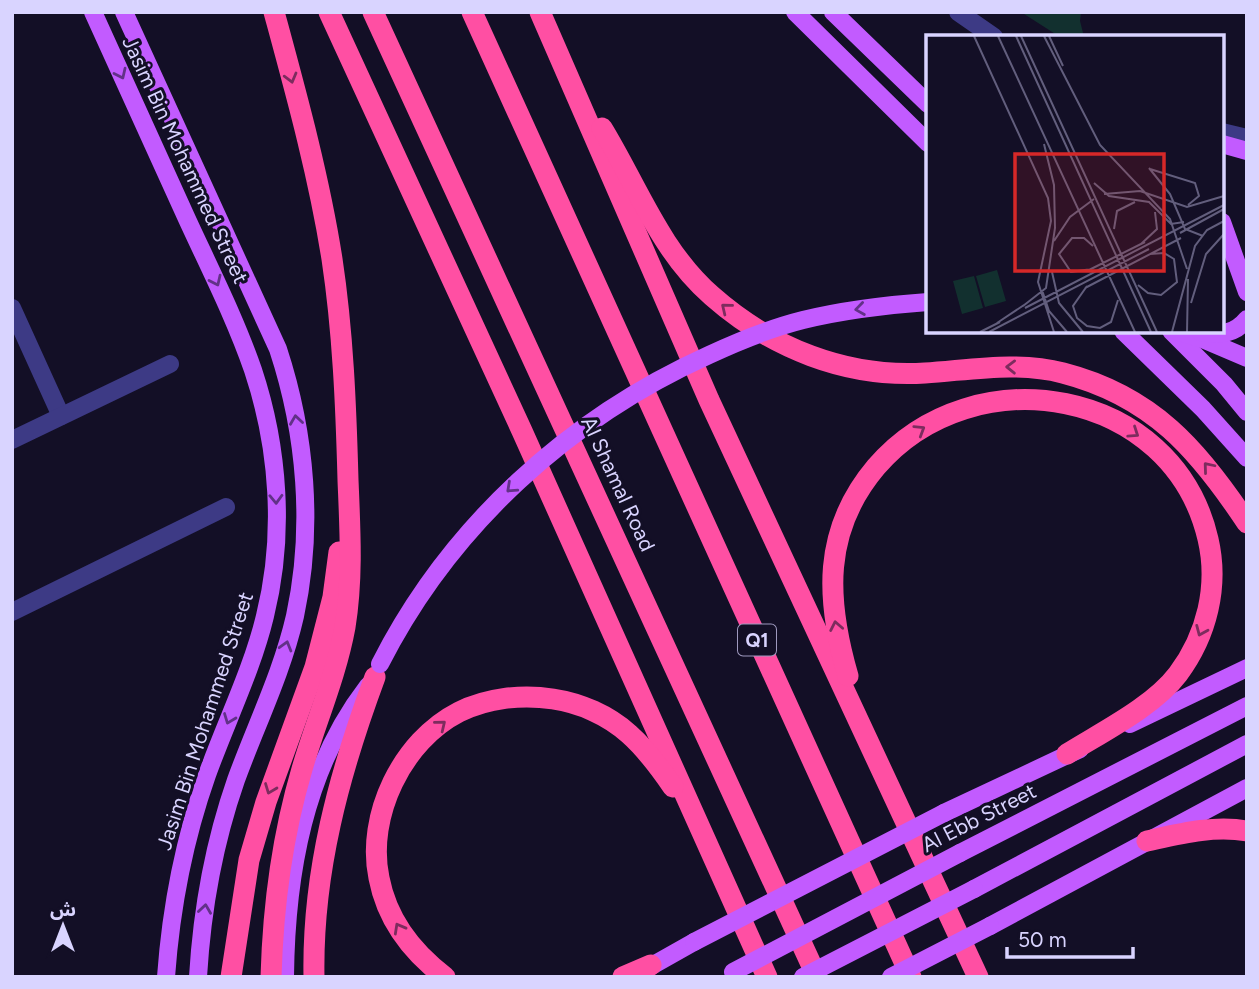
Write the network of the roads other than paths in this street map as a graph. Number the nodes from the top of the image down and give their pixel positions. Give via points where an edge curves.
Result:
1 (93, 12) edge
2 (124, 12) edge
3 (274, 12) edge
4 (329, 12) edge
5 (373, 12) edge
6 (472, 12) edge
7 (540, 12) edge
8 (795, 12) edge
9 (834, 12) edge
10 (958, 12) edge
11 (992, 35) edge
12 (567, 70) junction
13 (926, 102) edge
14 (1224, 132) edge
15 (1247, 138) edge
16 (926, 141) edge
17 (1224, 145) edge
18 (1247, 151) edge
19 (1224, 224) edge
20 (1224, 227) edge
21 (1247, 255) edge
22 (1247, 292) edge
23 (926, 302) edge
24 (1247, 318) edge
25 (15, 320) edge
26 (1124, 332) edge
27 (1174, 332) edge
28 (1177, 332) edge
29 (1206, 332) edge
30 (1247, 358) edge
31 (170, 364) dead end
32 (1247, 412) edge
33 (61, 416) junction
34 (12, 440) edge
35 (1247, 458) edge
36 (348, 487) junction
37 (226, 507) dead end
38 (1247, 523) edge
39 (12, 612) edge
40 (1247, 668) edge
41 (377, 671) junction
42 (1247, 706) edge
43 (867, 739) junction
44 (1247, 744) edge
45 (1067, 754) junction
46 (1247, 788) edge
47 (701, 828) junction
48 (1247, 831) edge
49 (1147, 841) junction
50 (280, 924) junction
51 (642, 971) edge
52 (728, 974) edge
53 (166, 977) edge
54 (198, 977) edge
55 (231, 977) edge
56 (271, 977) edge
57 (285, 977) edge
58 (314, 977) edge
59 (445, 977) edge
60 (623, 977) edge
61 (767, 977) edge
62 (803, 977) edge
63 (817, 977) edge
64 (891, 977) edge
65 (911, 977) edge
66 (978, 977) edge

1 -> 53 main road, Jasim Bin Mohammed Street via 245,349 267,423 275,485 271,593 192,824 173,913
54 -> 2 main road, Jasim Bin Mohammed Street via 205,903 218,839 294,616 305,536 303,476 294,408 278,349
3 -> 36 highway via 332,260 342,336
4 - 47 highway
5 - 63 highway, Al Shamal Road
6 - 65 highway, Q1
7 - 12 highway
8 - 16 main road
9 - 13 main road
10 - 11 street
38 -> 12 highway via 1215,475 1177,433 1097,384 1061,372 1018,367 925,373 857,369 801,353 765,336 710,295 684,267
12 - 43 highway via 709,400
14 - 15 street
17 - 18 main road
19 - 21 main road
20 - 22 main road
23 -> 41 main road, bridge via 802,320 679,368 615,405 555,449 467,533 406,618
24 - 29 main road via 1234,331
25 - 33 street
26 - 35 main road
27 - 32 main road
28 - 30 main road
31 - 33 street
33 - 34 street
36 - 50 highway via 351,553 345,626 285,838
36 -> 55 highway via 323,636 249,860
37 - 39 street
40 - 45 main road
41 - 50 main road via 337,730 308,804
41 - 58 highway via 329,822 316,907
42 - 52 main road, Al Ebb Street, bridge
43 -> 45 highway via 832,599 834,556 847,513 885,457 927,426 972,406 1032,398 1104,415 1154,446 1177,469 1192,494 1211,550 1206,619 1178,674 1147,702
43 - 66 highway
44 - 62 main road, bridge
45 - 51 main road, bridge
46 - 49 main road
59 -> 47 highway via 407,943 394,921 379,879 377,840 399,771 440,724 459,712 510,697 538,697 586,708 629,733
47 - 61 highway
48 - 49 highway via 1186,832
49 - 64 main road, bridge
50 - 56 highway
50 - 57 main road
51 - 60 highway

